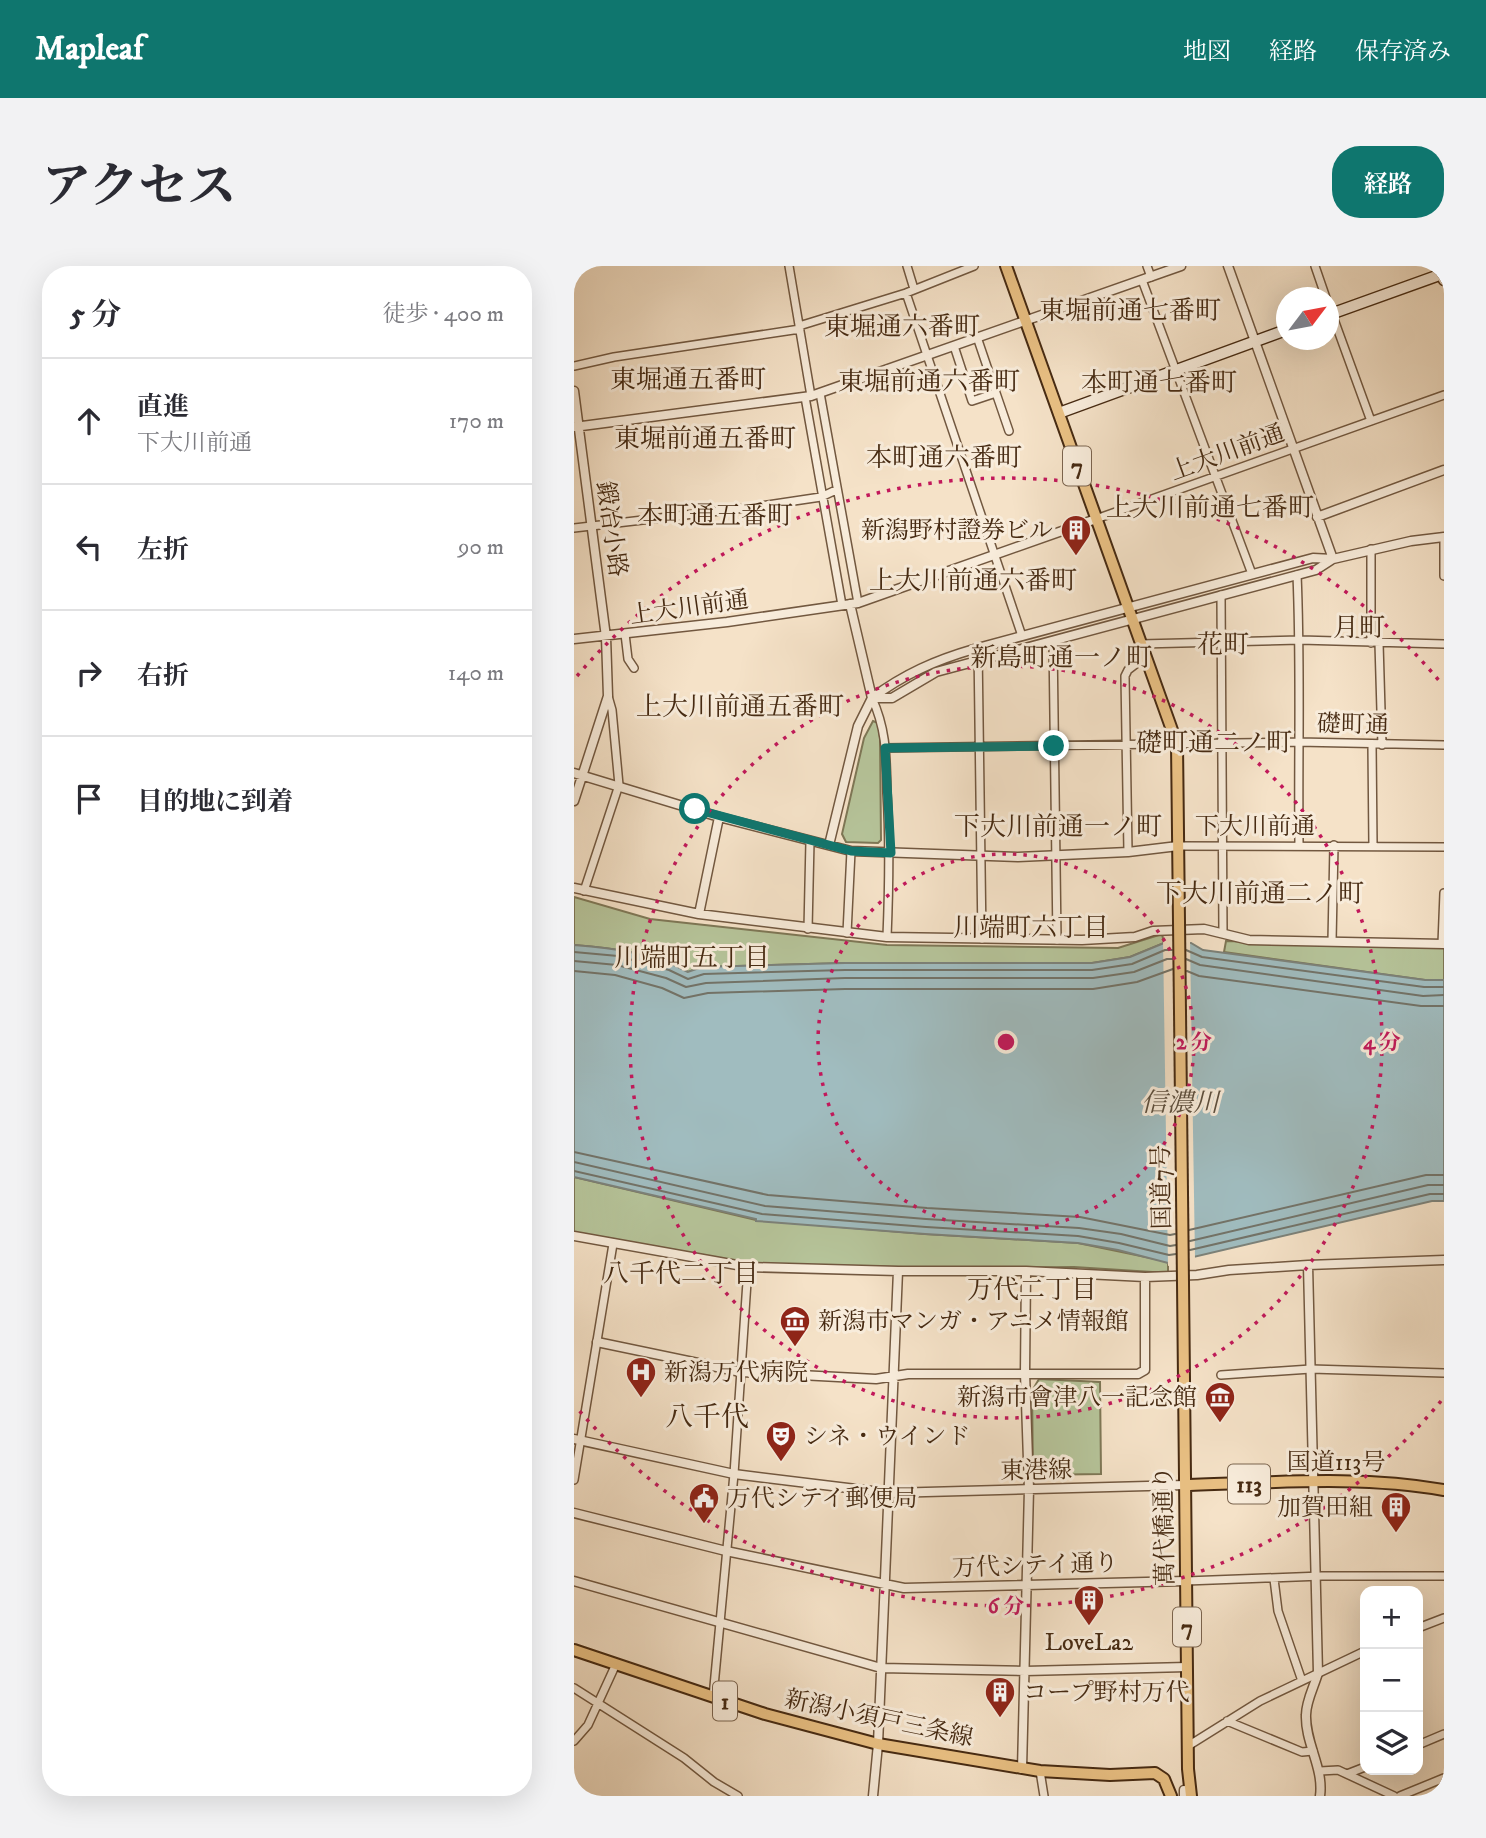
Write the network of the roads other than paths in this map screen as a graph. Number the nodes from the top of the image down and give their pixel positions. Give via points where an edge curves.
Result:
1 (789, 266) edge
2 (907, 266) edge
3 (974, 266) edge
4 (1006, 266) edge
5 (1147, 266) edge
6 (1181, 266) edge
7 (1228, 266) edge
8 (1314, 266) edge
9 (1442, 273) edge
10 (1147, 278) junction
11 (1322, 287) edge
12 (910, 290) junction
13 (1339, 307) edge
14 (1026, 321) junction
15 (800, 327) junction
16 (1276, 334) edge
17 (1339, 334) edge
18 (977, 337) junction
19 (1255, 342) junction
20 (954, 345) junction
21 (927, 355) junction
22 (574, 366) edge
23 (1176, 370) junction
24 (574, 391) edge
25 (996, 393) junction
26 (812, 395) junction
27 (1444, 395) edge
28 (1059, 413) junction
29 (1371, 421) junction
30 (576, 427) edge
31 (1009, 431) dead end
32 (1293, 449) junction
33 (1444, 470) edge
34 (1215, 477) junction
35 (836, 490) junction
36 (821, 497) junction
37 (1317, 517) junction
38 (1096, 519) junction
39 (592, 527) junction
40 (574, 528) edge
41 (1444, 537) edge
42 (1371, 549) junction
43 (994, 555) junction
44 (1333, 559) junction
45 (1252, 575) junction
46 (1297, 575) junction
47 (1444, 576) edge
48 (1221, 595) junction
49 (850, 604) junction
50 (1128, 608) junction
51 (1132, 620) junction
52 (625, 634) junction
53 (1022, 636) junction
54 (606, 637) junction
55 (574, 639) edge
56 (1300, 640) junction
57 (1052, 641) junction
58 (1222, 642) junction
59 (1375, 643) junction
60 (1141, 644) junction
61 (1444, 644) edge
62 (978, 648) junction
63 (1146, 657) junction
64 (980, 660) junction
65 (634, 668) dead end
66 (608, 696) junction
67 (872, 698) junction
68 (1297, 742) junction
69 (1177, 744) junction
70 (1222, 744) junction
71 (1127, 745) junction
72 (1372, 745) junction
73 (1382, 745) junction
74 (1444, 745) edge
75 (1054, 746) junction
76 (981, 747) junction
77 (885, 748) junction
78 (578, 774) edge
79 (619, 785) junction
80 (575, 797) edge
81 (719, 817) junction
82 (810, 841) junction
83 (1299, 844) junction
84 (829, 845) junction
85 (1223, 845) junction
86 (1334, 845) junction
87 (1178, 846) junction
88 (1373, 846) junction
89 (1444, 846) edge
90 (851, 851) junction
91 (1128, 852) junction
92 (891, 853) junction
93 (982, 856) junction
94 (1056, 856) junction
95 (574, 888) edge
96 (584, 891) junction
97 (1444, 893) edge
98 (699, 914) junction
99 (808, 929) junction
100 (847, 933) junction
101 (1223, 933) junction
102 (887, 937) junction
103 (982, 939) junction
104 (1057, 940) junction
105 (1332, 941) junction
106 (1443, 944) edge
107 (574, 1236) edge
108 (613, 1244) junction
109 (1444, 1258) edge
110 (1308, 1265) junction
111 (748, 1267) junction
112 (898, 1271) junction
113 (1026, 1271) junction
114 (1145, 1278) junction
115 (1183, 1283) joint
116 (597, 1342) junction
117 (1311, 1369) junction
118 (741, 1372) junction
119 (1025, 1373) junction
120 (1444, 1373) edge
121 (1221, 1375) dead end
122 (894, 1376) junction
123 (577, 1440) edge
124 (734, 1474) junction
125 (574, 1480) edge
126 (1313, 1482) junction
127 (1185, 1485) junction
128 (1030, 1489) junction
129 (1444, 1490) edge
130 (889, 1493) junction
131 (574, 1513) edge
132 (726, 1551) junction
133 (1444, 1576) edge
134 (1316, 1577) junction
135 (1274, 1579) junction
136 (574, 1581) edge
137 (1186, 1581) junction
138 (1026, 1583) junction
139 (885, 1584) junction
140 (1444, 1618) edge
141 (720, 1624) junction
142 (1423, 1626) edge
143 (574, 1650) edge
144 (1360, 1653) edge
145 (616, 1664) junction
146 (1187, 1667) junction
147 (881, 1668) junction
148 (1025, 1671) junction
149 (1318, 1673) junction
150 (1302, 1681) junction
151 (574, 1688) edge
152 (713, 1697) junction
153 (597, 1705) junction
154 (1227, 1721) junction
155 (1444, 1734) edge
156 (574, 1741) edge
157 (1423, 1743) edge
158 (878, 1745) junction
159 (1188, 1746) junction
160 (1313, 1751) junction
161 (1022, 1769) junction
162 (1360, 1769) edge
163 (1040, 1771) junction
164 (1320, 1771) junction
165 (1346, 1774) junction
166 (1444, 1778) edge
167 (1169, 1794) edge
168 (1185, 1794) edge
169 (738, 1796) edge
170 (873, 1796) edge
171 (1044, 1796) edge
172 (1320, 1796) edge
173 (1394, 1796) edge
174 (1400, 1796) edge

1 - 15 street
2 - 12 street
3 - 12 street
4 - 14 main road
5 - 10 street
6 - 10 street
7 - 19 street
8 - 11 street
9 - 13 main road
10 - 14 street
10 - 23 street
12 - 15 street
12 - 21 street
14 - 18 street
14 - 28 main road
15 - 22 street
15 - 26 street
16 - 19 main road
17 - 29 street
18 - 20 street
18 - 25 street
19 - 23 main road
19 - 32 street
20 - 21 street
20 - 25 street via 972,401
21 - 26 street
21 - 43 street
23 - 28 main road
23 - 34 street
24 - 30 street, 鍛冶小路
25 - 31 street
26 - 30 street
26 - 35 street
26 - 36 street
27 - 29 street, 上大川前通
28 - 38 main road, 7
29 - 32 street, 上大川前通
30 - 39 street, 鍛冶小路
32 - 34 street, 上大川前通
32 - 37 street
33 - 37 street
34 - 38 street, 上大川前通
34 - 45 street
35 - 36 street
35 - 49 street
36 - 39 street
36 - 49 street
37 - 44 street
38 - 43 street, 上大川前通
38 - 50 main road, 7
39 - 40 street
39 - 54 street, 鍛冶小路
41 - 42 street
41 - 47 street
42 - 44 street
42 - 59 street
43 - 49 street, 上大川前通
43 - 53 street
44 - 45 street via 1313,558
44 - 46 street
45 - 50 street
46 - 48 street
46 - 56 street
48 - 51 street
48 - 58 street
49 - 52 street, 上大川前通
49 - 67 street
50 - 51 main road, 7
50 - 53 street
51 - 57 street
51 - 60 main road, 7
52 - 54 street, 上大川前通
52 - 65 street
53 - 62 street
54 - 55 street, 上大川前通
54 - 66 street, 鍛冶小路
56 - 58 street
56 - 59 street
56 - 68 street
57 - 64 street
57 - 75 street
58 - 60 street
58 - 70 street
59 - 61 street
59 - 73 street
60 - 63 main road, 7
62 - 64 street
62 - 67 street via 935,661
63 - 69 main road, 7
63 - 71 street via 1125,676
64 - 67 street via 936,672 892,698
64 - 76 street
66 - 78 street, 鍛冶小路
66 - 79 street
67 - 77 street via 883,725
67 - 84 street via 858,726
68 - 70 street, 礎町通
68 - 72 street, 礎町通
68 - 83 street
69 - 70 street, 礎町通
69 - 71 street, 礎町通
69 - 87 main road, 7
70 - 85 street
71 - 75 street, 礎町通
71 - 91 street
72 - 73 street, 礎町通
72 - 88 street
73 - 74 street, 礎町通
75 - 76 street, 礎町通
75 - 94 street
76 - 77 street, 礎町通
76 - 93 street
77 - 92 street
78 - 79 street, 下大川前通
78 - 80 street, 鍛冶小路
79 - 81 street, 下大川前通
79 - 96 street
81 - 82 street, 下大川前通
81 - 98 street
82 - 84 street, 下大川前通
82 - 99 street
83 - 85 street, 下大川前通
83 - 86 street, 下大川前通
84 - 90 street, 下大川前通
85 - 87 street, 下大川前通
85 - 101 street
86 - 88 street, 下大川前通
86 - 105 street
87 - 91 street, 下大川前通
87 - 115 main road, 国道7号 / 7, bridge
88 - 89 street, 下大川前通
90 - 92 street, 下大川前通
90 - 100 street
91 - 94 street, 下大川前通
92 - 93 street, 下大川前通
92 - 102 street
93 - 94 street, 下大川前通
93 - 103 street
94 - 104 street
95 - 96 street
96 - 98 street
97 - 106 street
98 - 99 street
99 - 100 street
100 - 102 street
101 - 104 street via 1153,931 1135,937
101 - 105 street via 1249,940
102 - 103 street
103 - 104 street
105 - 106 street
107 - 108 street
108 - 111 street
108 - 116 street
109 - 110 street
110 - 114 street
110 - 117 street
111 - 112 street
111 - 118 street
112 - 113 street
112 - 122 street
113 - 114 street
113 - 119 street
114 - 119 street via 1145,1370 1138,1374
115 - 127 main road, 萬代橋通り / 7
116 - 118 street
116 - 123 street
117 - 120 street
117 - 121 street
117 - 126 street
118 - 122 street
118 - 124 street
119 - 122 street
119 - 128 street
122 - 130 street
123 - 124 street, 東港線
123 - 125 street
124 - 130 street, 東港線
124 - 132 street
126 - 127 main road, 国道113号 / 113
126 - 129 main road, 国道113号 / 113 via 1410,1484
126 - 134 street
127 - 128 street, 東港線
127 - 137 main road, 萬代橋通り / 7
128 - 130 street, 東港線
128 - 138 street
130 - 139 street
131 - 132 street, 万代シテイ通り
132 - 139 street, 万代シテイ通り
132 - 141 street
133 - 134 street
134 - 135 street
134 - 149 street
135 - 137 street
135 - 150 street via 1278,1611
136 - 141 street
137 - 138 street, 万代シテイ通り
137 - 146 main road, 萬代橋通り / 7
138 - 139 street, 万代シテイ通り via 904,1588
138 - 148 street
139 - 147 street
140 - 142 street
141 - 147 street
141 - 152 street
143 - 145 main road, 新潟小須戸三条線 / 1
144 - 149 street
145 - 152 main road, 新潟小須戸三条線 / 1
145 - 153 street
146 - 148 street
146 - 159 main road, 萬代橋通り / 7
147 - 148 street
147 - 158 street
148 - 161 street
149 - 150 street
149 - 160 street via 1306,1714
150 - 154 street
151 - 153 street
152 - 158 main road, 新潟小須戸三条線 / 1
153 - 156 street
153 - 169 street
154 - 159 street
154 - 160 street via 1302,1752
155 - 157 street
158 - 161 main road, 新潟小須戸三条線 / 1
158 - 170 street
159 - 168 main road, 萬代橋通り / 7
160 - 164 street
161 - 163 main road, 新潟小須戸三条線 / 1
162 - 165 street
163 - 167 main road, 新潟小須戸三条線 / 1 via 1155,1773 1162,1776
163 - 171 street
164 - 165 street
164 - 172 street
165 - 173 street
166 - 174 street

